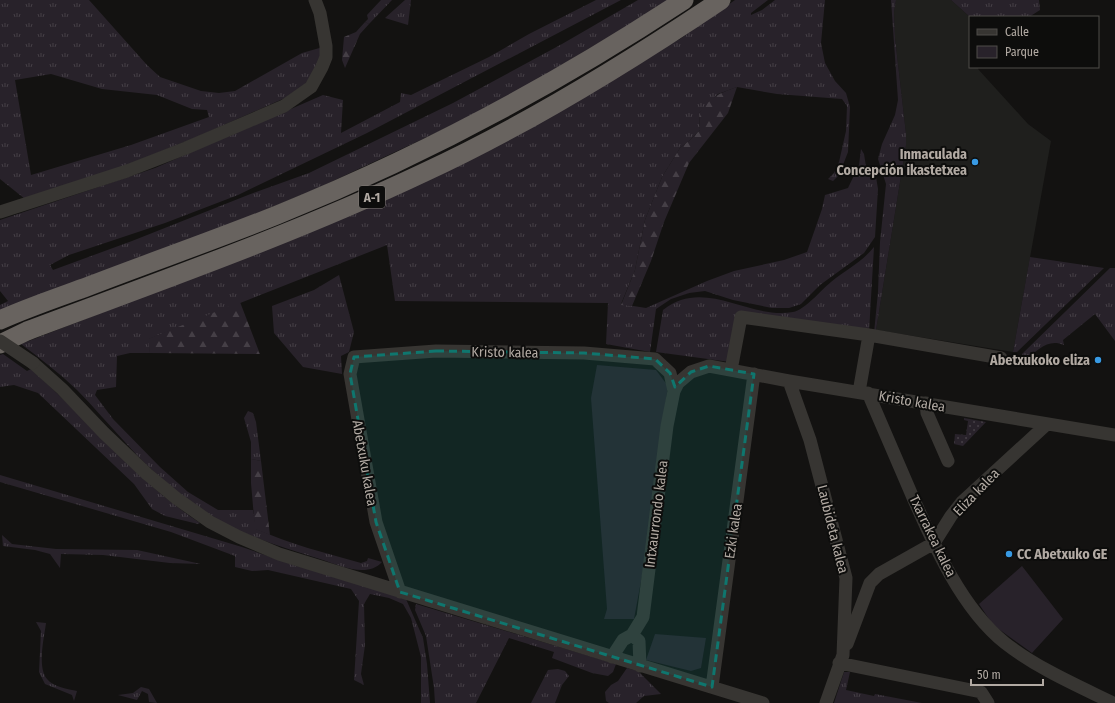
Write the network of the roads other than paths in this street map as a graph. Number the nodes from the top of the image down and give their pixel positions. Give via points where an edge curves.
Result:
1 (315, 0) edge
2 (684, 0) edge
3 (721, 0) edge
4 (0, 212) edge
5 (0, 320) edge
6 (869, 335) junction
7 (0, 342) edge
8 (354, 357) joint
9 (1001, 358) dead end
10 (655, 359) joint
11 (709, 366) joint
12 (731, 370) junction
13 (754, 374) junction
14 (789, 381) junction
15 (674, 391) junction
16 (864, 392) junction
17 (926, 403) junction
18 (1047, 424) junction
19 (1115, 436) edge
20 (948, 461) dead end
21 (934, 543) junction
22 (400, 592) junction
23 (632, 634) junction
24 (612, 657) junction
25 (841, 659) junction
26 (640, 666) junction
27 (712, 687) junction
28 (763, 703) edge
29 (826, 703) edge
30 (988, 703) edge
31 (1113, 703) edge

1 - 4 street via 320,13 326,57 311,87 284,106 127,171
2 - 5 highway, A-1 via 590,60 475,124 410,156 277,215
3 - 7 highway, A-1 via 560,101 425,173 292,231
6 - 9 street
6 - 12 street via 741,317
6 - 16 street
7 - 22 street, bridge via 33,363 147,474 210,522 280,554
8 - 10 street, Kristo kalea via 436,351 584,353
8 - 22 street, Abetxuku kalea via 350,374 376,522
10 - 15 street, Intxaurrondo kalea via 670,373
11 - 12 street, Kristo kalea
11 - 15 street, Intxaurrondo kalea via 691,372 678,383
12 - 13 street, Kristo kalea
13 - 14 street, Kristo kalea
13 - 27 street, Ezki kalea
14 - 16 street, Kristo kalea
14 - 25 street, Laubideta kalea via 810,440 846,578
15 - 23 street, Intxaurrondo kalea via 667,426 643,617
16 - 17 street, Kristo kalea
16 - 21 street, Txarrakea kalea
17 - 18 street, Kristo kalea
17 - 20 street via 927,413
18 - 19 street, Kristo kalea
18 - 21 street, Eliza kalea via 962,502
21 - 25 street, Eliza kalea via 879,574 870,583
21 - 31 street, Txarrakea kalea via 943,563 977,615 1004,642 1043,668
22 - 24 street
23 - 24 street, Intxaurrondo kalea via 623,640
23 - 26 street via 639,641
24 - 26 street
25 - 29 street, Laubideta kalea
25 - 30 street via 981,692
26 - 27 street
27 - 28 street

